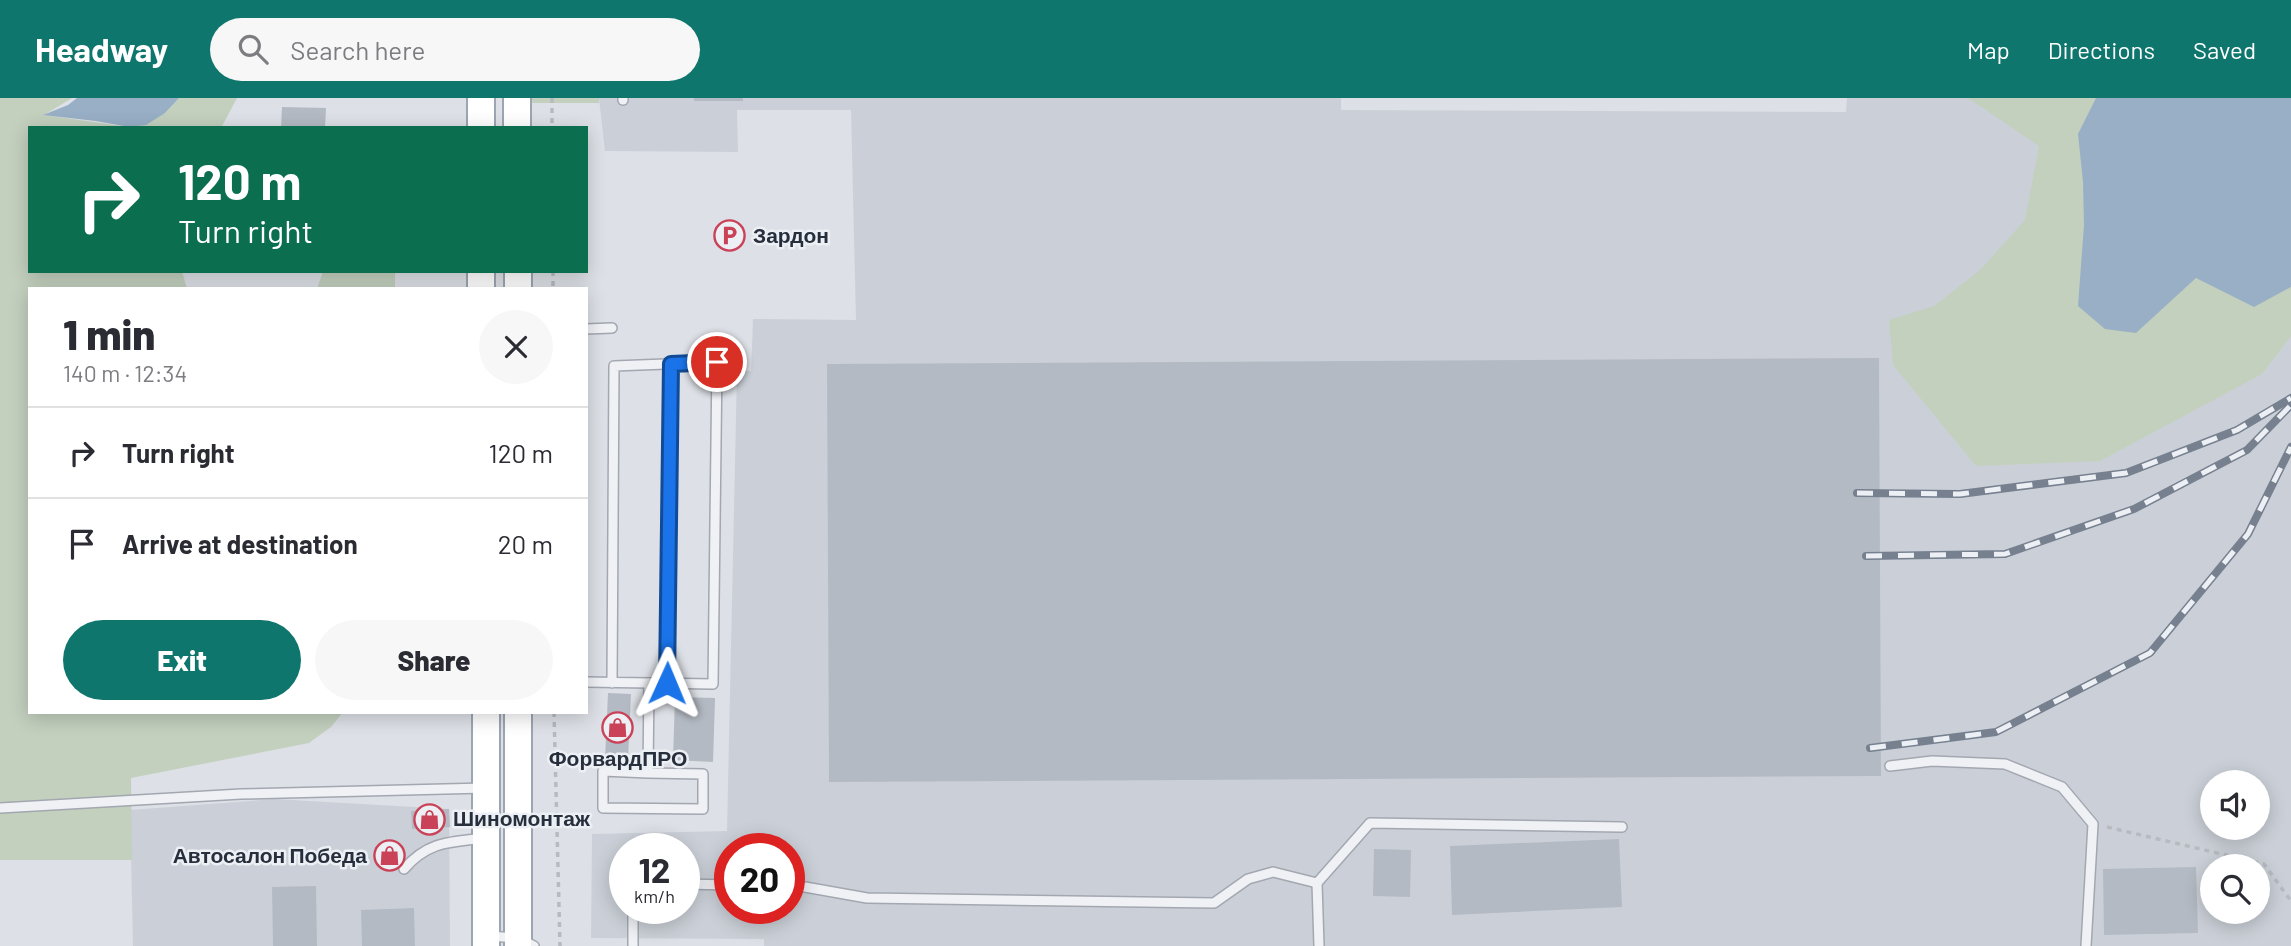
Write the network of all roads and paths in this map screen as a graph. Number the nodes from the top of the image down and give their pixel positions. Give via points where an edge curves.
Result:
1 (481, 98) edge
2 (517, 98) edge
3 (552, 98) edge
4 (481, 126) edge
5 (517, 126) edge
6 (552, 126) edge
7 (612, 328) dead end
8 (588, 329) edge
9 (671, 364) junction
10 (588, 682) edge
11 (612, 682) junction
12 (649, 683) junction
13 (667, 683) junction
14 (486, 714) edge
15 (518, 714) edge
16 (554, 714) edge
17 (1890, 765) dead end
18 (648, 773) junction
19 (486, 788) junction
20 (0, 808) edge
21 (2093, 824) junction
22 (1622, 827) dead end
23 (486, 838) junction
24 (404, 869) dead end
25 (1317, 883) junction
26 (805, 887) edge
27 (2291, 901) edge
28 (634, 924) edge
29 (486, 941) edge
30 (523, 943) edge
31 (560, 946) edge
32 (633, 946) edge
33 (1319, 946) edge
34 (2086, 946) edge

1 - 4 main road
2 - 5 main road
3 - 6 path
7 - 8 lane
9 - 11 lane via 614,366
9 - 13 lane
9 - 13 lane via 717,362 713,684
10 - 11 lane
11 - 12 lane
12 - 13 lane
12 - 18 lane
14 - 19 main road
15 - 30 main road
16 - 31 path
17 - 21 lane via 1932,761 2005,764 2062,787
18 - 18 lane via 703,774 703,809 603,808 603,771
19 - 20 lane via 241,794
19 - 23 main road
21 - 27 path via 2264,864
21 - 34 lane
22 - 25 lane via 1370,823
23 - 24 lane via 440,843 417,854
23 - 29 main road
25 - 26 lane via 1273,872 1248,879 1214,903 867,898
25 - 33 lane
28 - 32 lane
29 - 30 lane

